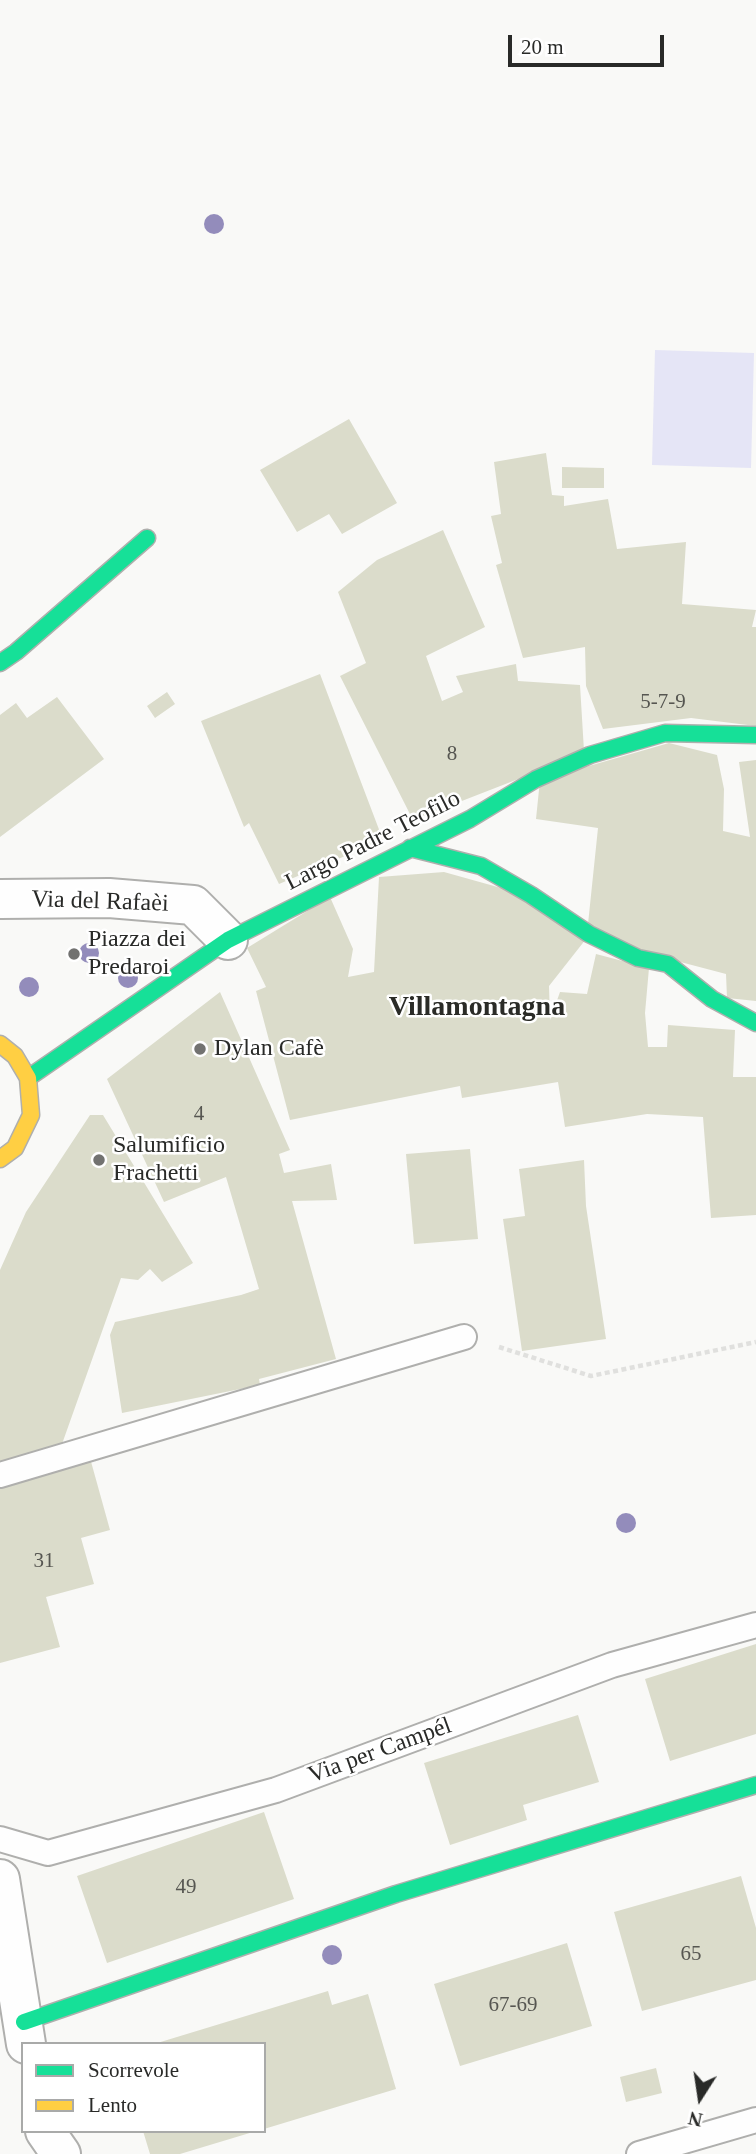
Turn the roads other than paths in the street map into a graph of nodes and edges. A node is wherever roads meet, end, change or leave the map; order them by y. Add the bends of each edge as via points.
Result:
1 (147, 538) dead end
2 (0, 663) edge
3 (756, 735) edge
4 (410, 848) junction
5 (0, 899) edge
6 (228, 940) junction
7 (756, 1023) edge
8 (0, 1044) edge
9 (28, 1078) junction
10 (0, 1159) edge
11 (464, 1337) road end
12 (0, 1475) edge
13 (756, 1625) edge
14 (756, 1785) edge
15 (0, 1839) edge
16 (0, 1879) edge
17 (25, 2033) edge
18 (756, 2120) edge
19 (46, 2133) edge
20 (61, 2154) edge
21 (639, 2154) edge

1 - 2 street
3 - 4 street, Largo Padre Teofilo via 665,733 590,755
4 - 6 street, Largo Padre Teofilo
4 - 7 street via 481,866 589,934 638,958 668,964 712,999
5 - 6 street, Via del Rafaèi via 109,898 193,905
6 - 9 street
8 - 9 street via 15,1056
9 - 10 street via 31,1115 15,1148
11 - 12 lane
13 - 15 lane, Via per Campél via 612,1665 276,1790 48,1853
14 - 17 street via 396,1894
16 - 17 street
18 - 21 lane
19 - 20 street

